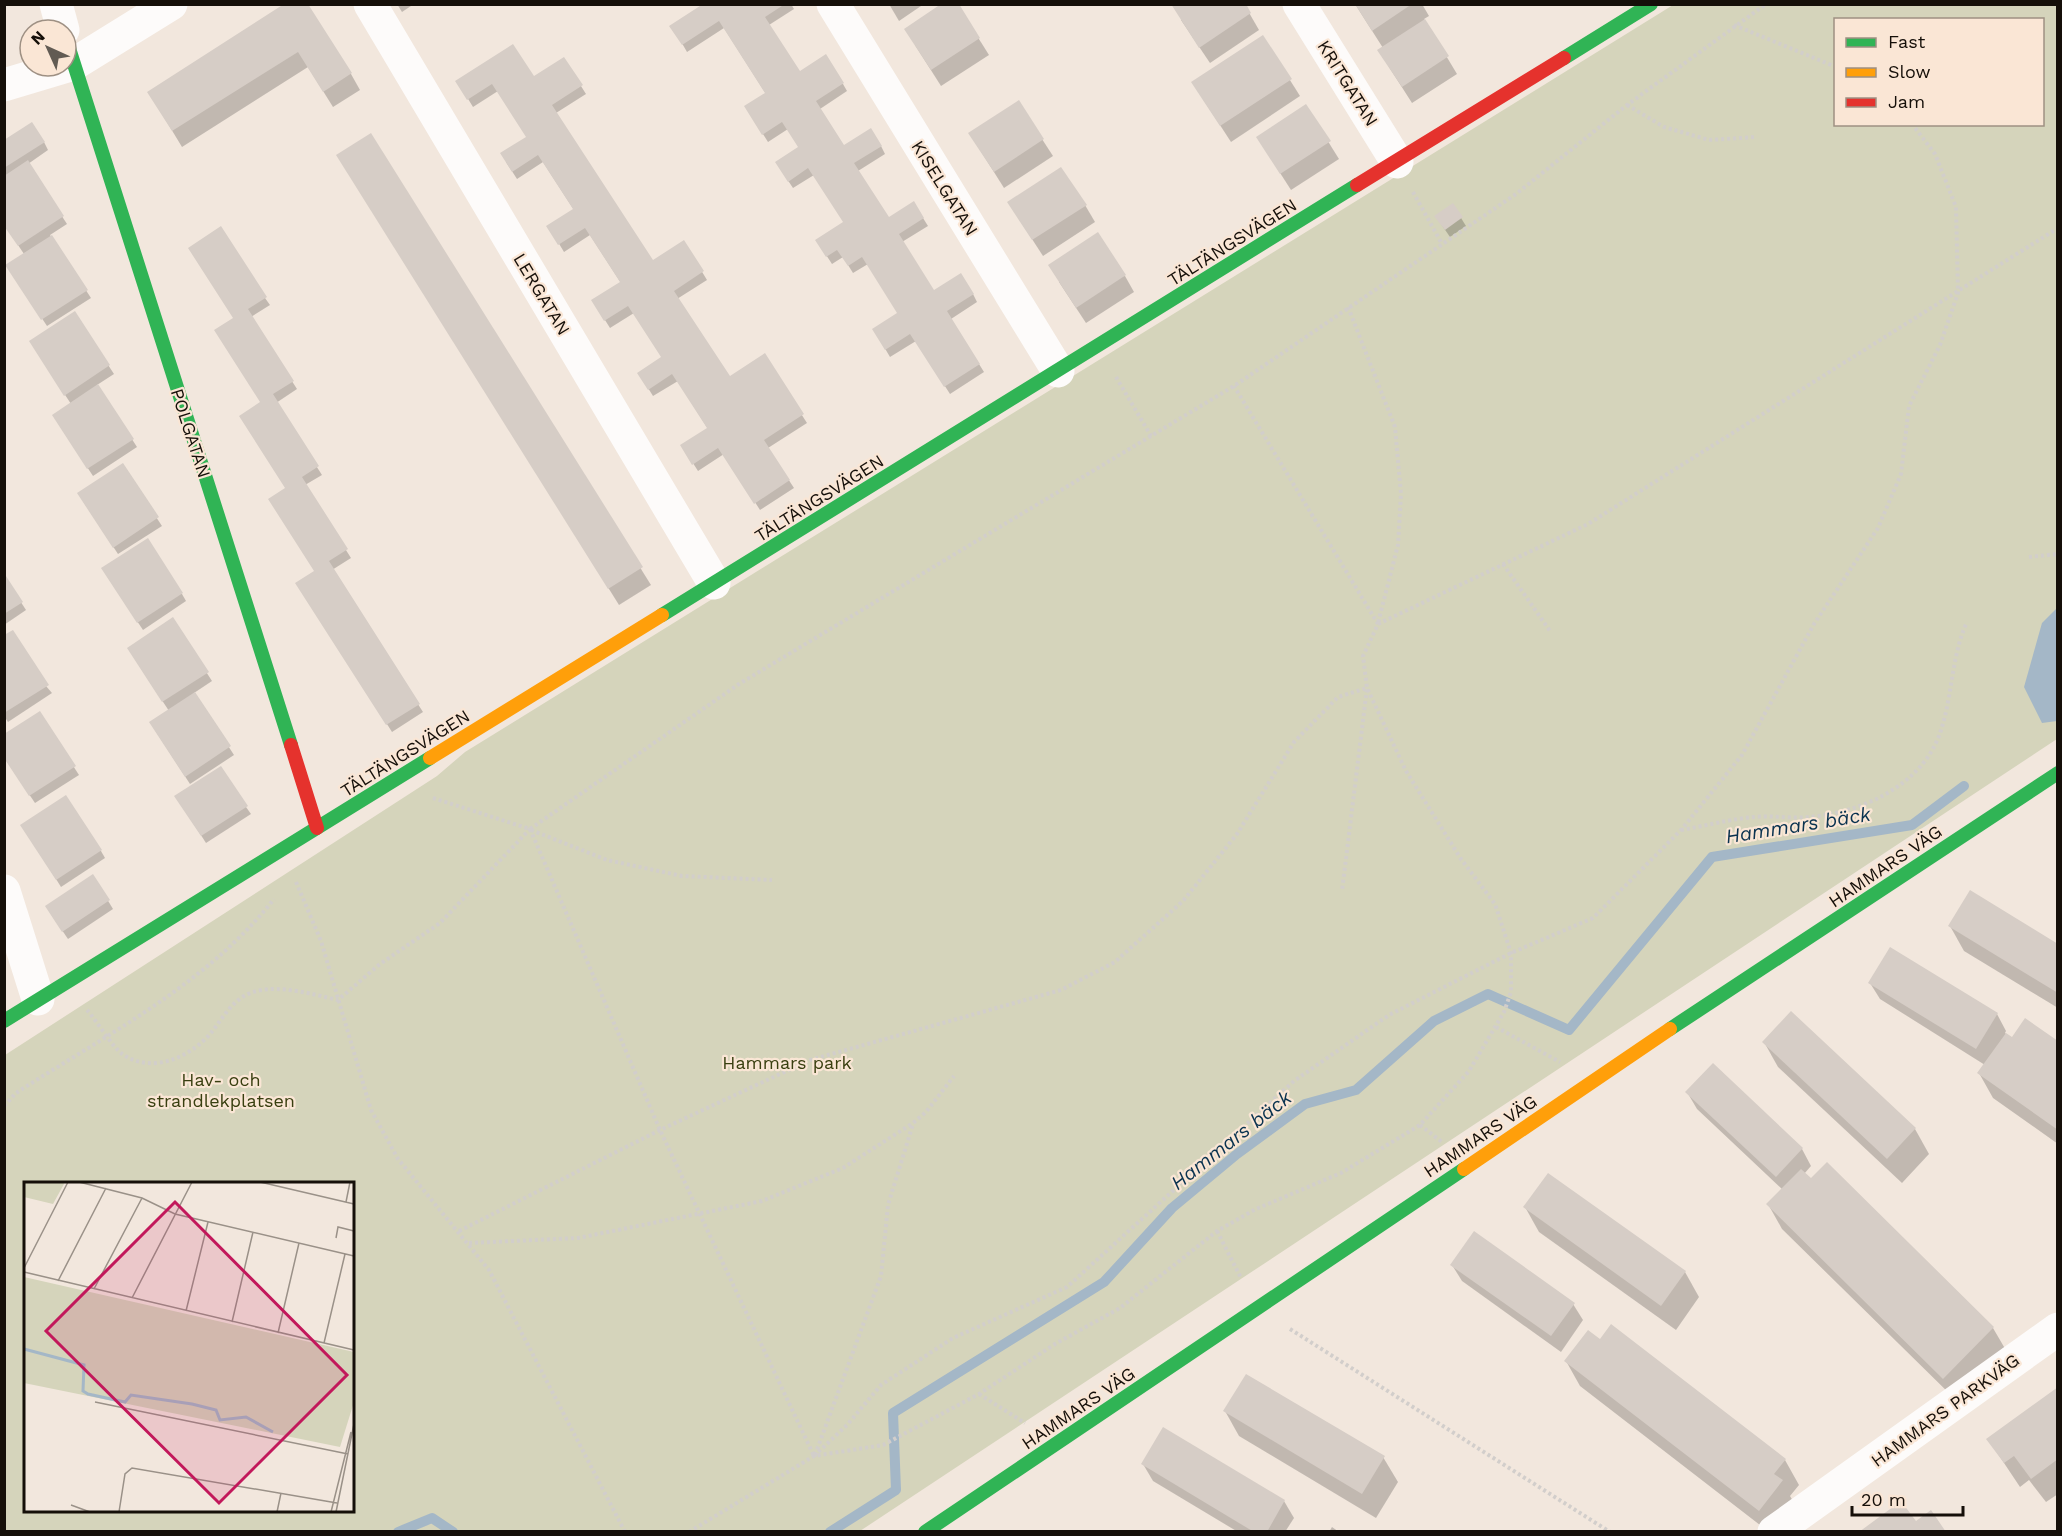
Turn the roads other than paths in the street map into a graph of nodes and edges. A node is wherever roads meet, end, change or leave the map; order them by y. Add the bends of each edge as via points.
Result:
1 (171, 4) edge
2 (370, 4) edge
3 (833, 4) edge
4 (1299, 4) edge
5 (1651, 4) edge
6 (78, 47) edge
7 (78, 76) edge
8 (18, 78) edge
9 (4, 85) edge
10 (1397, 162) junction
11 (1058, 371) junction
12 (714, 583) junction
13 (2058, 773) edge
14 (317, 828) junction
15 (4, 891) edge
16 (52, 991) junction
17 (4, 1021) edge
18 (2058, 1329) edge
19 (925, 1532) edge
20 (1774, 1532) edge

1 - 6 street
2 - 12 street, LERGATAN
3 - 11 street, KISELGATAN
4 - 10 street, KRITGATAN
5 - 10 street, TÄLTÄNGSVÄGEN
7 - 14 street, POLGATAN
8 - 9 street
10 - 11 street, TÄLTÄNGSVÄGEN
11 - 12 street, TÄLTÄNGSVÄGEN
12 - 14 street, TÄLTÄNGSVÄGEN
13 - 19 street, HAMMARS VÄG
14 - 16 street, TÄLTÄNGSVÄGEN
15 - 16 street
16 - 17 street, TÄLTÄNGSVÄGEN
18 - 20 street, HAMMARS PARKVÄG

